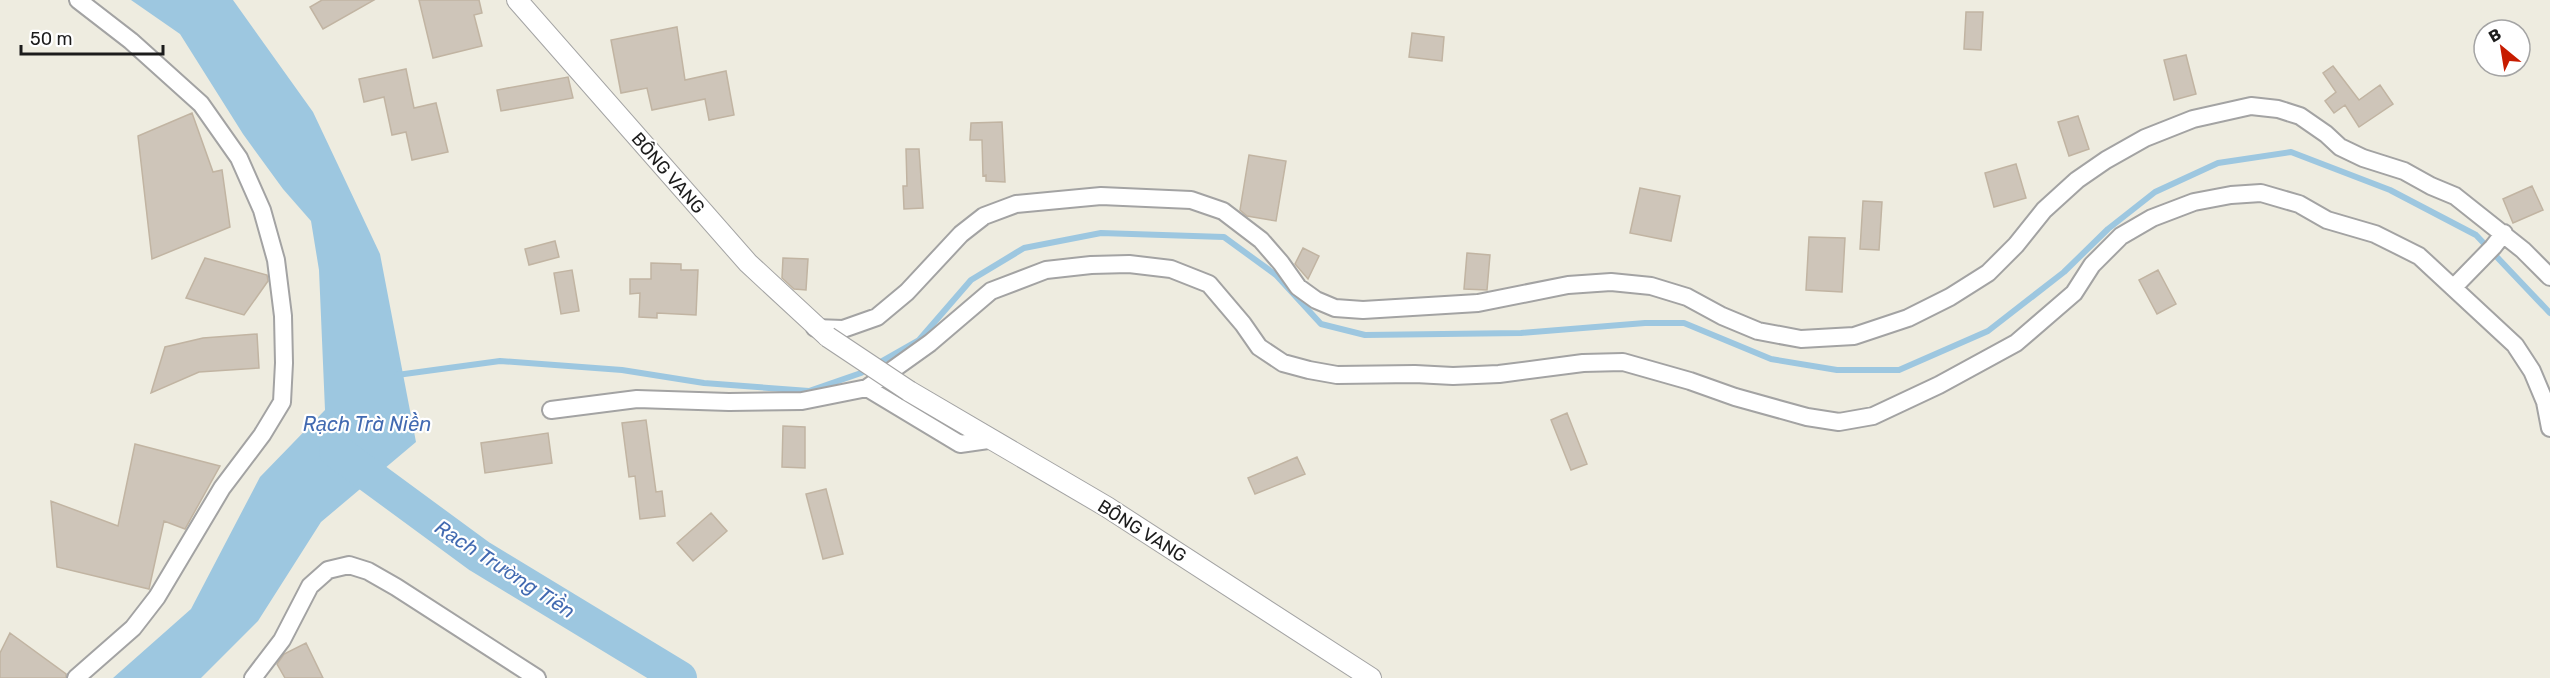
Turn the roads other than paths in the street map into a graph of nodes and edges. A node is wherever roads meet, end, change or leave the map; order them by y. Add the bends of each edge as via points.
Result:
1 (78, 0) edge
2 (517, 0) edge
3 (2504, 233) junction
4 (2550, 277) edge
5 (2458, 283) junction
6 (821, 333) junction
7 (867, 388) junction
8 (551, 410) dead end
9 (2550, 428) edge
10 (988, 440) junction
11 (76, 678) edge
12 (253, 678) edge
13 (537, 678) edge
14 (1371, 678) edge

1 - 11 street via 201,104 239,158 262,210 276,260 284,363 282,402 222,488 157,597 133,628
2 - 6 street, BÔNG VANG via 748,263
3 - 4 street
3 - 5 street
3 - 6 street via 2455,196 2404,171 2340,147 2300,116 2251,106 2193,119 2145,138 2106,160 2044,210 1988,273 1908,318 1854,336 1801,339 1758,331 1687,297 1652,286 1611,282 1568,285 1478,303 1335,309 1298,287 1261,240 1223,211 1191,200 1101,196 1016,204 984,216 877,317
5 - 7 street via 2403,248 2358,228 2327,220 2299,204 2261,193 2194,202 2152,218 2121,236 2092,266 2074,293 2016,344 1874,416 1839,422 1735,397 1623,362 1453,376 1337,375 1308,370 1283,363 1259,347 1209,284 1171,269 1091,264 1046,270 991,291 930,343
5 - 9 street via 2515,345 2532,371 2545,402
6 - 10 street, BÔNG VANG, bridge
7 - 8 street via 802,401 637,399
7 - 10 street via 960,444
10 - 14 street, BÔNG VANG via 1107,507
12 - 13 street via 282,640 310,586 328,570 349,565 387,582

